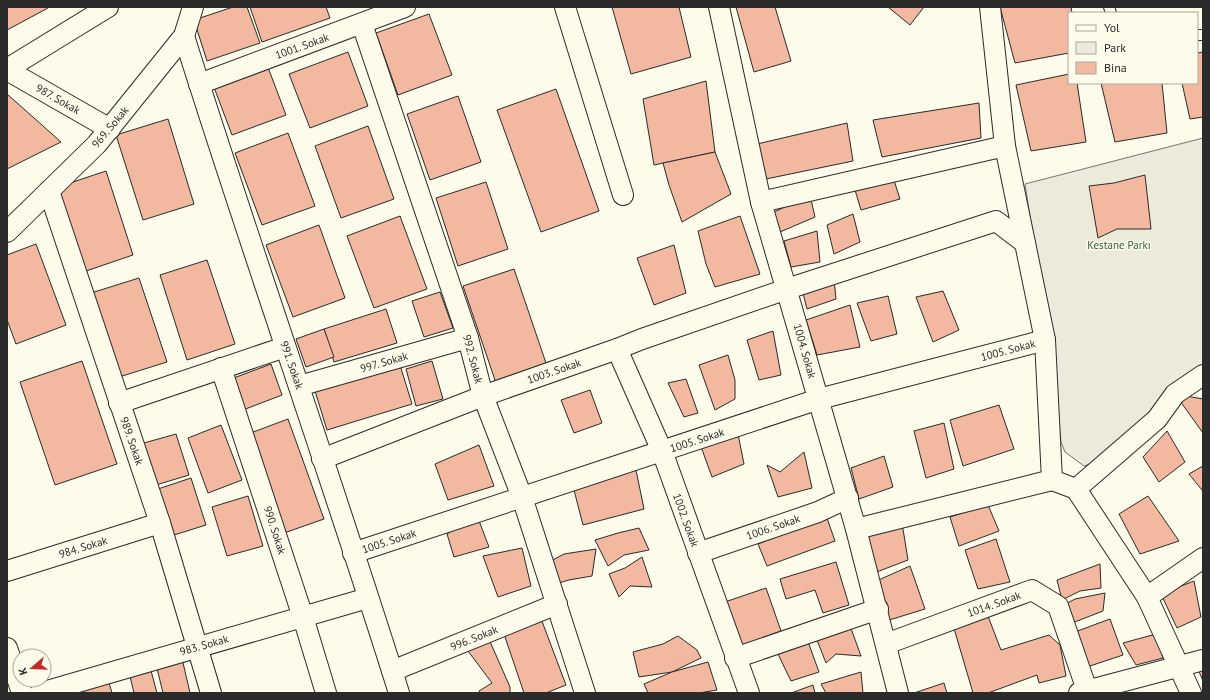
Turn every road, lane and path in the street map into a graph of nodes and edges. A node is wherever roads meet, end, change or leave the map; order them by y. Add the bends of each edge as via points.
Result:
1 (108, 7) edge
2 (193, 7) edge
3 (405, 7) edge
4 (565, 7) edge
5 (719, 7) edge
6 (990, 7) edge
7 (362, 24) junction
8 (184, 36) junction
9 (7, 69) edge
10 (199, 84) junction
11 (110, 129) junction
12 (1005, 146) junction
13 (49, 191) junction
14 (623, 195) dead end
15 (761, 202) junction
16 (7, 232) edge
17 (1025, 243) junction
18 (788, 289) junction
19 (468, 338) junction
20 (1044, 340) junction
21 (285, 347) junction
22 (617, 349) junction
23 (221, 368) junction
24 (1203, 375) edge
25 (299, 386) junction
26 (483, 396) junction
27 (819, 400) junction
28 (120, 403) junction
29 (662, 451) junction
30 (322, 460) junction
31 (1052, 480) junction
32 (1076, 489) junction
33 (522, 497) junction
34 (848, 498) junction
35 (160, 523) junction
36 (856, 529) junction
37 (354, 553) junction
38 (698, 553) junction
39 (1203, 558) edge
40 (7, 571) edge
41 (1147, 596) junction
42 (368, 598) junction
43 (557, 604) junction
44 (878, 610) junction
45 (303, 616) junction
46 (886, 644) junction
47 (198, 647) junction
48 (7, 648) edge
49 (735, 658) junction
50 (1203, 660) edge
51 (1178, 667) junction
52 (392, 671) junction
53 (1085, 692) edge
54 (22, 693) edge
55 (40, 693) edge
56 (211, 693) edge
57 (326, 693) edge
58 (399, 693) edge
59 (585, 693) edge
60 (749, 693) edge
61 (898, 693) edge
62 (1191, 693) edge

1 - 9 street
2 - 8 street, 969. Sokak
3 - 7 street, 1001. Sokak
4 - 14 street
5 - 15 street, 1004. Sokak
6 - 12 street
7 - 10 street, 1001. Sokak
7 - 19 street, 992. Sokak
8 - 10 street, 991. Sokak
8 - 11 street, 969. Sokak
9 - 11 street, 987. Sokak
10 - 21 street, 991. Sokak
11 - 13 street, 969. Sokak
12 - 15 street
12 - 17 street
13 - 16 street, 969. Sokak
13 - 28 street, 989. Sokak
15 - 18 street, 1004. Sokak
17 - 18 street, 1003. Sokak via 996,221
17 - 20 street
18 - 22 street, 1003. Sokak
18 - 27 street, 1004. Sokak
19 - 25 street, 997. Sokak
19 - 26 street, 992. Sokak
20 - 27 street, 1005. Sokak
20 - 31 street
21 - 23 street
21 - 25 street, 991. Sokak
22 - 26 street, 1003. Sokak
22 - 29 street, 1002. Sokak
23 - 28 street
23 - 45 street, 990. Sokak
24 - 32 street via 1175,394 1157,419
25 - 30 street, 991. Sokak
26 - 30 street, 1003. Sokak
26 - 33 street, 992. Sokak
27 - 29 street, 1005. Sokak
27 - 34 street, 1004. Sokak
28 - 35 street, 989. Sokak
29 - 33 street, 1005. Sokak
29 - 38 street, 1002. Sokak
30 - 37 street, 991. Sokak
31 - 32 street
31 - 36 street
32 - 41 street
33 - 37 street, 1005. Sokak
33 - 43 street, 992. Sokak
34 - 36 street, 1004. Sokak
34 - 38 street, 1006. Sokak via 818,512
35 - 40 street, 984. Sokak
35 - 47 street, 989. Sokak
36 - 44 street, 1004. Sokak
37 - 42 street, 991. Sokak
38 - 49 street, 1002. Sokak
39 - 41 street
41 - 51 street
42 - 45 street, 983. Sokak
42 - 52 street, 991. Sokak
43 - 52 street, 996. Sokak
43 - 59 street, 992. Sokak
44 - 46 street, 1004. Sokak
44 - 49 street
45 - 47 street, 983. Sokak
45 - 57 street, 990. Sokak
46 - 53 street, 1014. Sokak via 1032,590 1058,606
46 - 61 street, 1004. Sokak
47 - 55 street, 983. Sokak
47 - 56 street, 989. Sokak
48 - 54 street
49 - 60 street, 1002. Sokak
50 - 51 street
51 - 53 street
51 - 62 street
52 - 58 street, 991. Sokak

